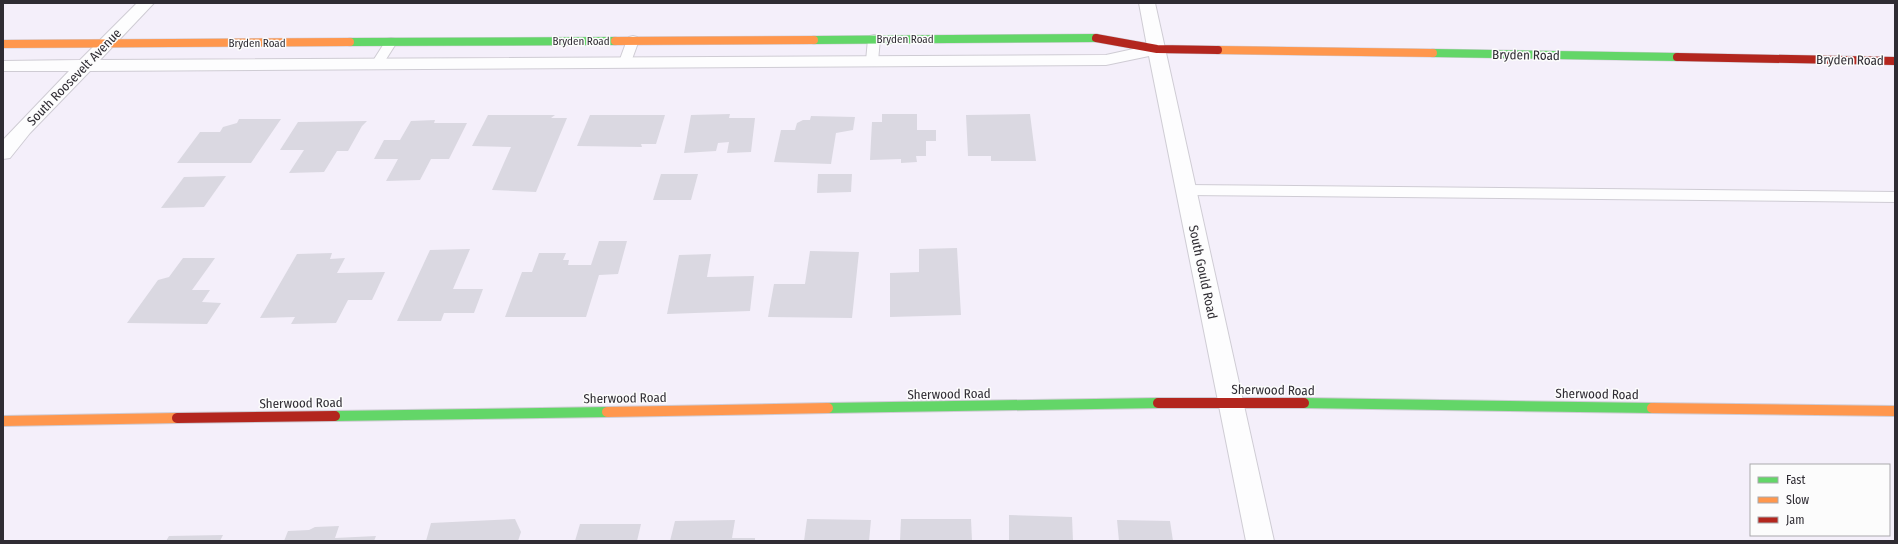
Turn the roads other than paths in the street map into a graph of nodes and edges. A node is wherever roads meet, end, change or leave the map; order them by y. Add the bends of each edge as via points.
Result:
1 (146, 3) edge
2 (1147, 3) edge
3 (874, 39) junction
4 (633, 40) junction
5 (390, 42) junction
6 (3, 44) edge
7 (106, 44) junction
8 (1157, 49) junction
9 (872, 61) junction
10 (1895, 61) edge
11 (626, 62) junction
12 (377, 64) junction
13 (3, 66) edge
14 (85, 66) junction
15 (3, 152) edge
16 (1186, 190) junction
17 (1895, 197) edge
18 (1230, 402) junction
19 (1895, 411) edge
20 (3, 421) edge
21 (1260, 541) edge

1 - 7 street, South Roosevelt Avenue
2 - 8 street, South Gould Road
3 - 4 street, Bryden Road
3 - 8 street, Bryden Road via 1102,38
3 - 9 lane
4 - 5 street, Bryden Road
4 - 11 lane
5 - 7 street, Bryden Road
5 - 12 lane
6 - 7 street, Bryden Road
7 - 14 street, South Roosevelt Avenue
8 - 9 street, Bryden Road via 1106,60
8 - 10 street, Bryden Road
8 - 16 street, South Gould Road
9 - 11 street, Bryden Road
11 - 12 street, Bryden Road
12 - 14 street, Bryden Road
13 - 14 street, Bryden Road
14 - 15 street, South Roosevelt Avenue
16 - 17 lane
16 - 18 street, South Gould Road
18 - 19 street, Sherwood Road
18 - 20 street, Sherwood Road
18 - 21 street, South Gould Road

